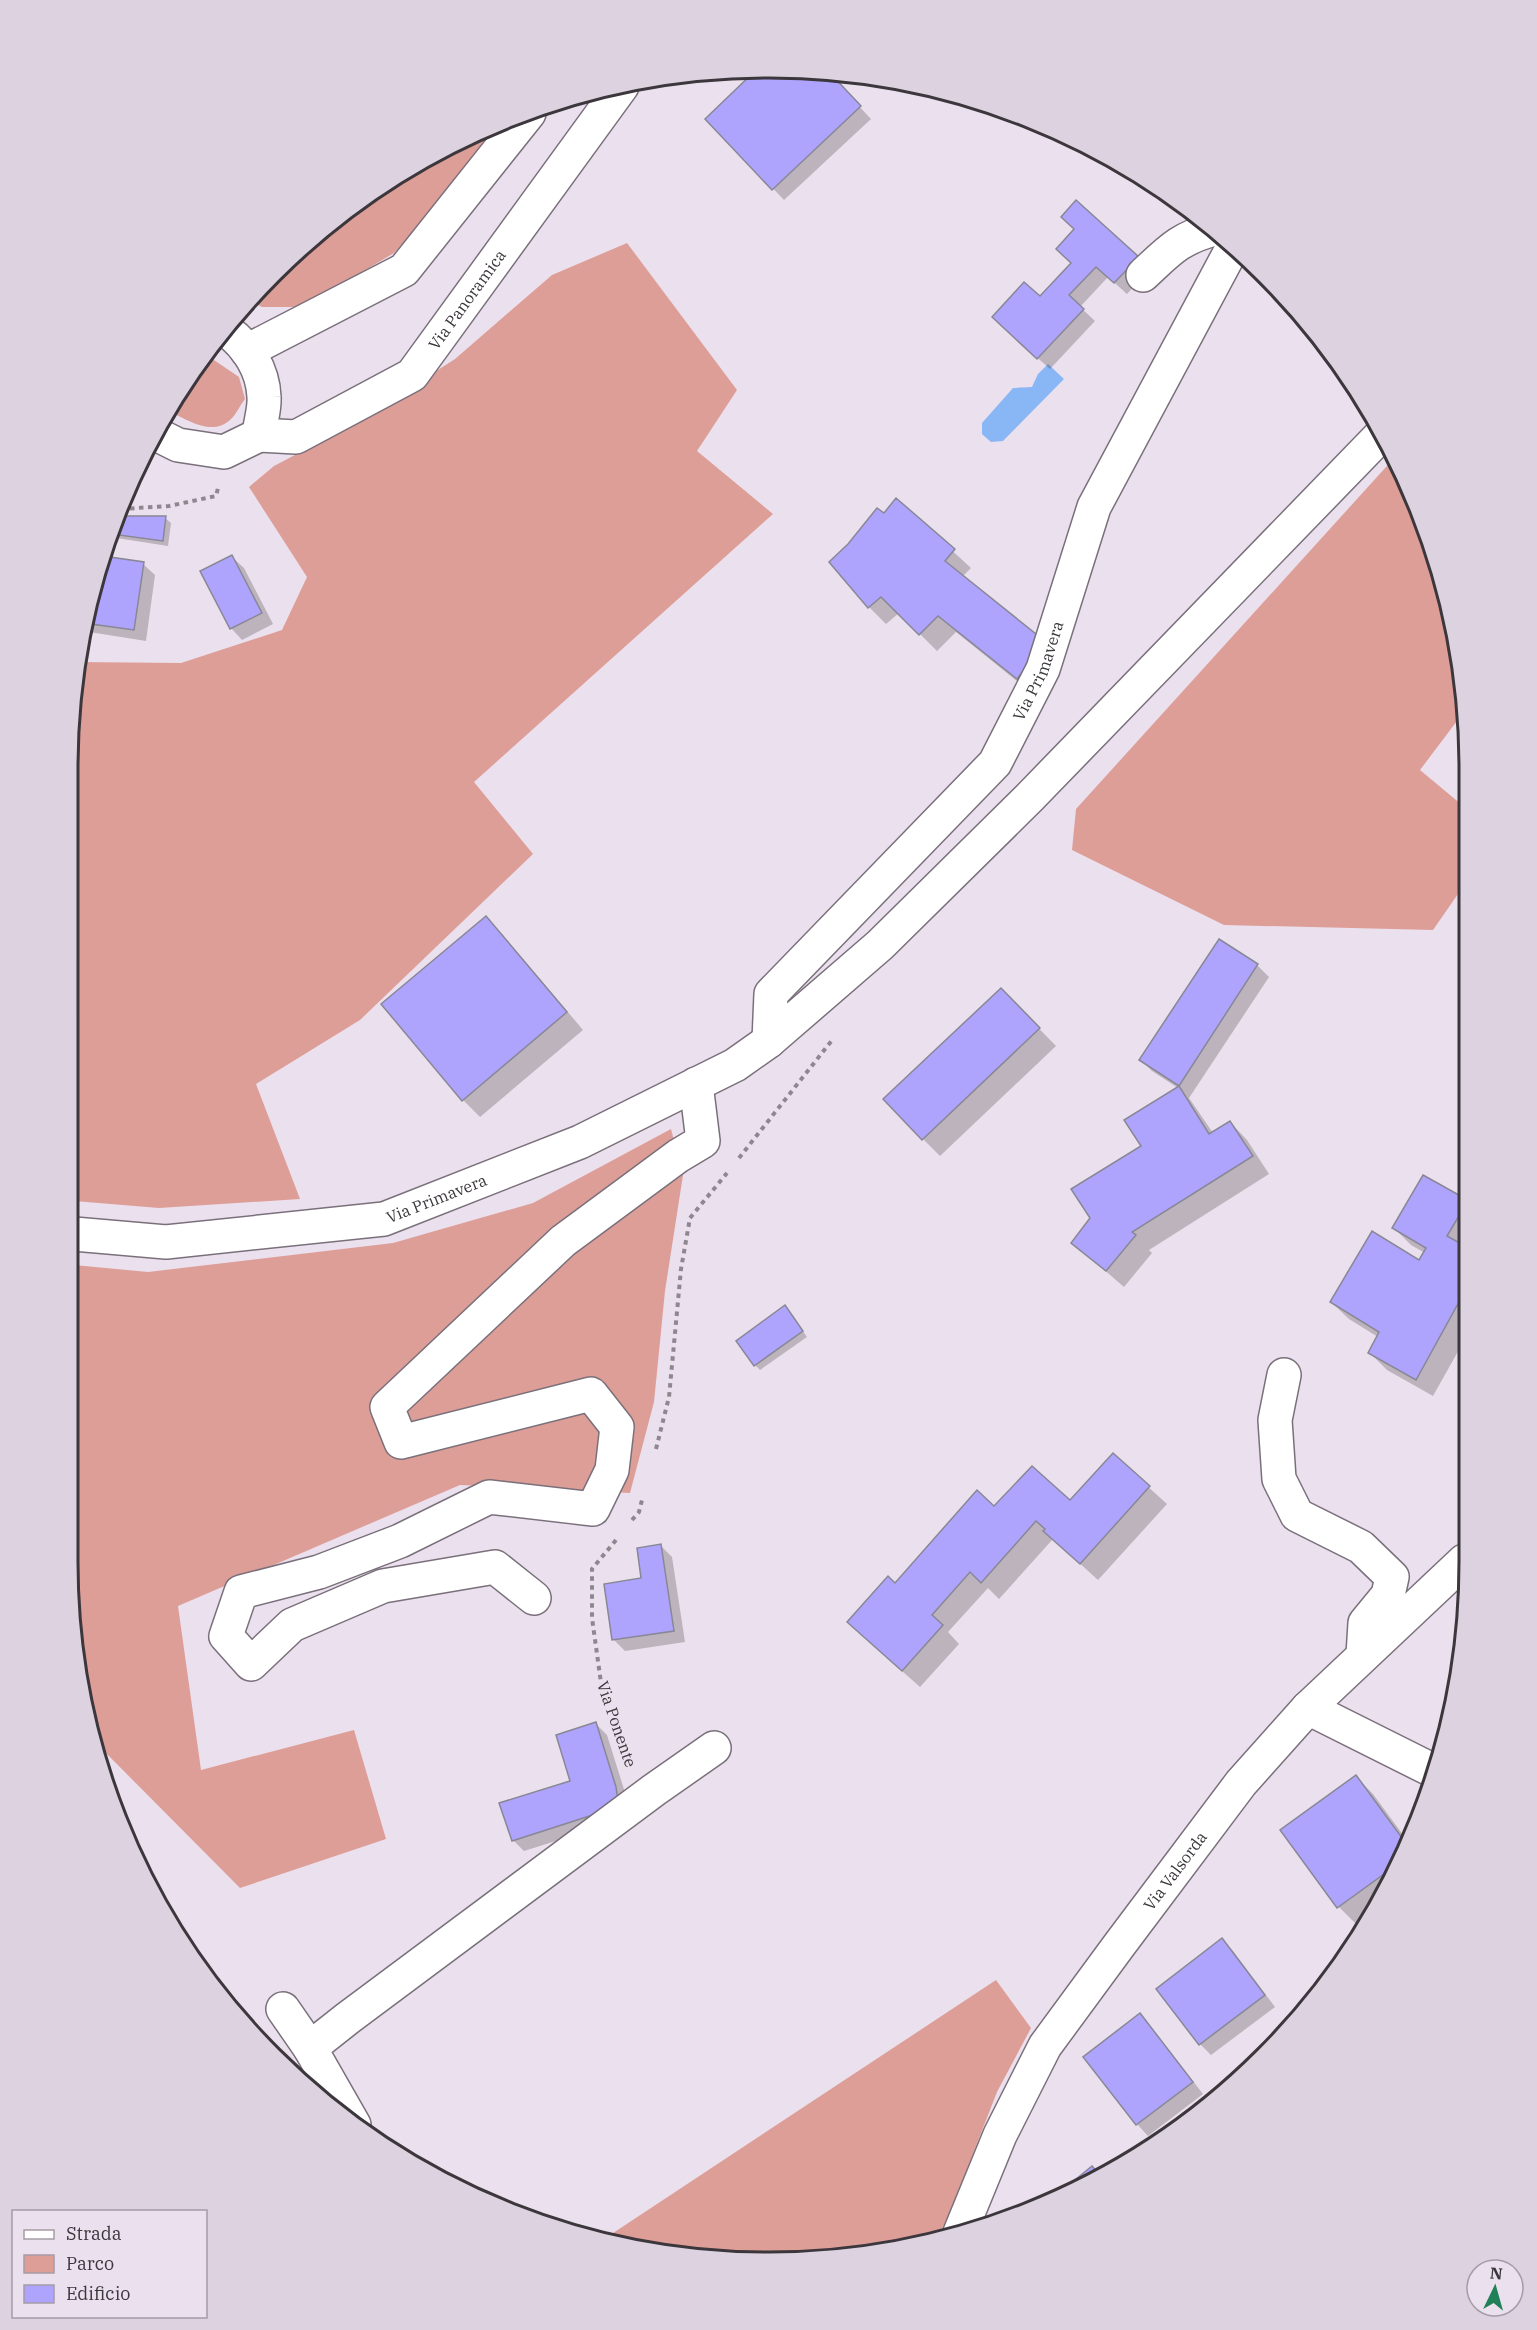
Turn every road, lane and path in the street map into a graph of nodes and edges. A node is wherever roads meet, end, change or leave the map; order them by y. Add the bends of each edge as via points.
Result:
1 (615, 96) edge
2 (519, 125) edge
3 (1203, 232) edge
4 (1229, 254) edge
5 (1143, 276) dead end
6 (236, 340) edge
7 (259, 435) junction
8 (163, 438) edge
9 (1376, 441) edge
10 (216, 496) dead end
11 (129, 508) edge
12 (769, 1041) junction
13 (805, 1074) dead end
14 (696, 1084) junction
15 (748, 1146) dead end
16 (723, 1177) dead end
17 (78, 1234) edge
18 (1284, 1375) dead end
19 (654, 1454) dead end
20 (645, 1489) dead end
21 (626, 1528) dead end
22 (619, 1536) dead end
23 (1459, 1566) edge
24 (534, 1598) dead end
25 (1364, 1655) junction
26 (1308, 1708) junction
27 (714, 1748) dead end
28 (1427, 1767) edge
29 (644, 1797) junction
30 (283, 2009) dead end
31 (310, 2048) junction
32 (343, 2105) edge
33 (964, 2223) edge

1 - 7 street, Via Panoramica via 412,375 296,437
2 - 6 street via 404,270
3 - 5 street via 1173,247
4 - 12 street, Via Primavera via 1094,507 1043,669 995,764 771,994
6 - 7 street via 257,364 264,398
7 - 8 street, Via Panoramica via 224,452 178,445
9 - 12 street, Via Primavera via 1030,797 880,945
10 - 11 path via 169,506
12 - 14 street, Via Primavera via 735,1065
13 - 15 path
14 - 17 street, Via Primavera via 580,1142 384,1219 166,1242
14 - 24 street via 703,1141 563,1241 387,1407 401,1442 591,1394 617,1427 612,1470 593,1509 489,1497 400,1540 319,1572 241,1592 226,1635 251,1664 292,1626 382,1586 495,1567
16 - 19 path via 690,1218 669,1397
18 - 25 street via 1275,1420 1279,1479 1297,1515 1361,1547 1392,1577 1388,1595 1365,1623
20 - 21 path via 639,1512
22 - 29 path, Via Ponente via 592,1569 592,1618 602,1690
23 - 25 street, Via Valsorda
25 - 26 street, Via Valsorda
26 - 28 street
26 - 33 street, Via Valsorda via 1241,1783 1045,2046 1000,2135
27 - 29 street
29 - 31 street
30 - 31 street
31 - 32 street

